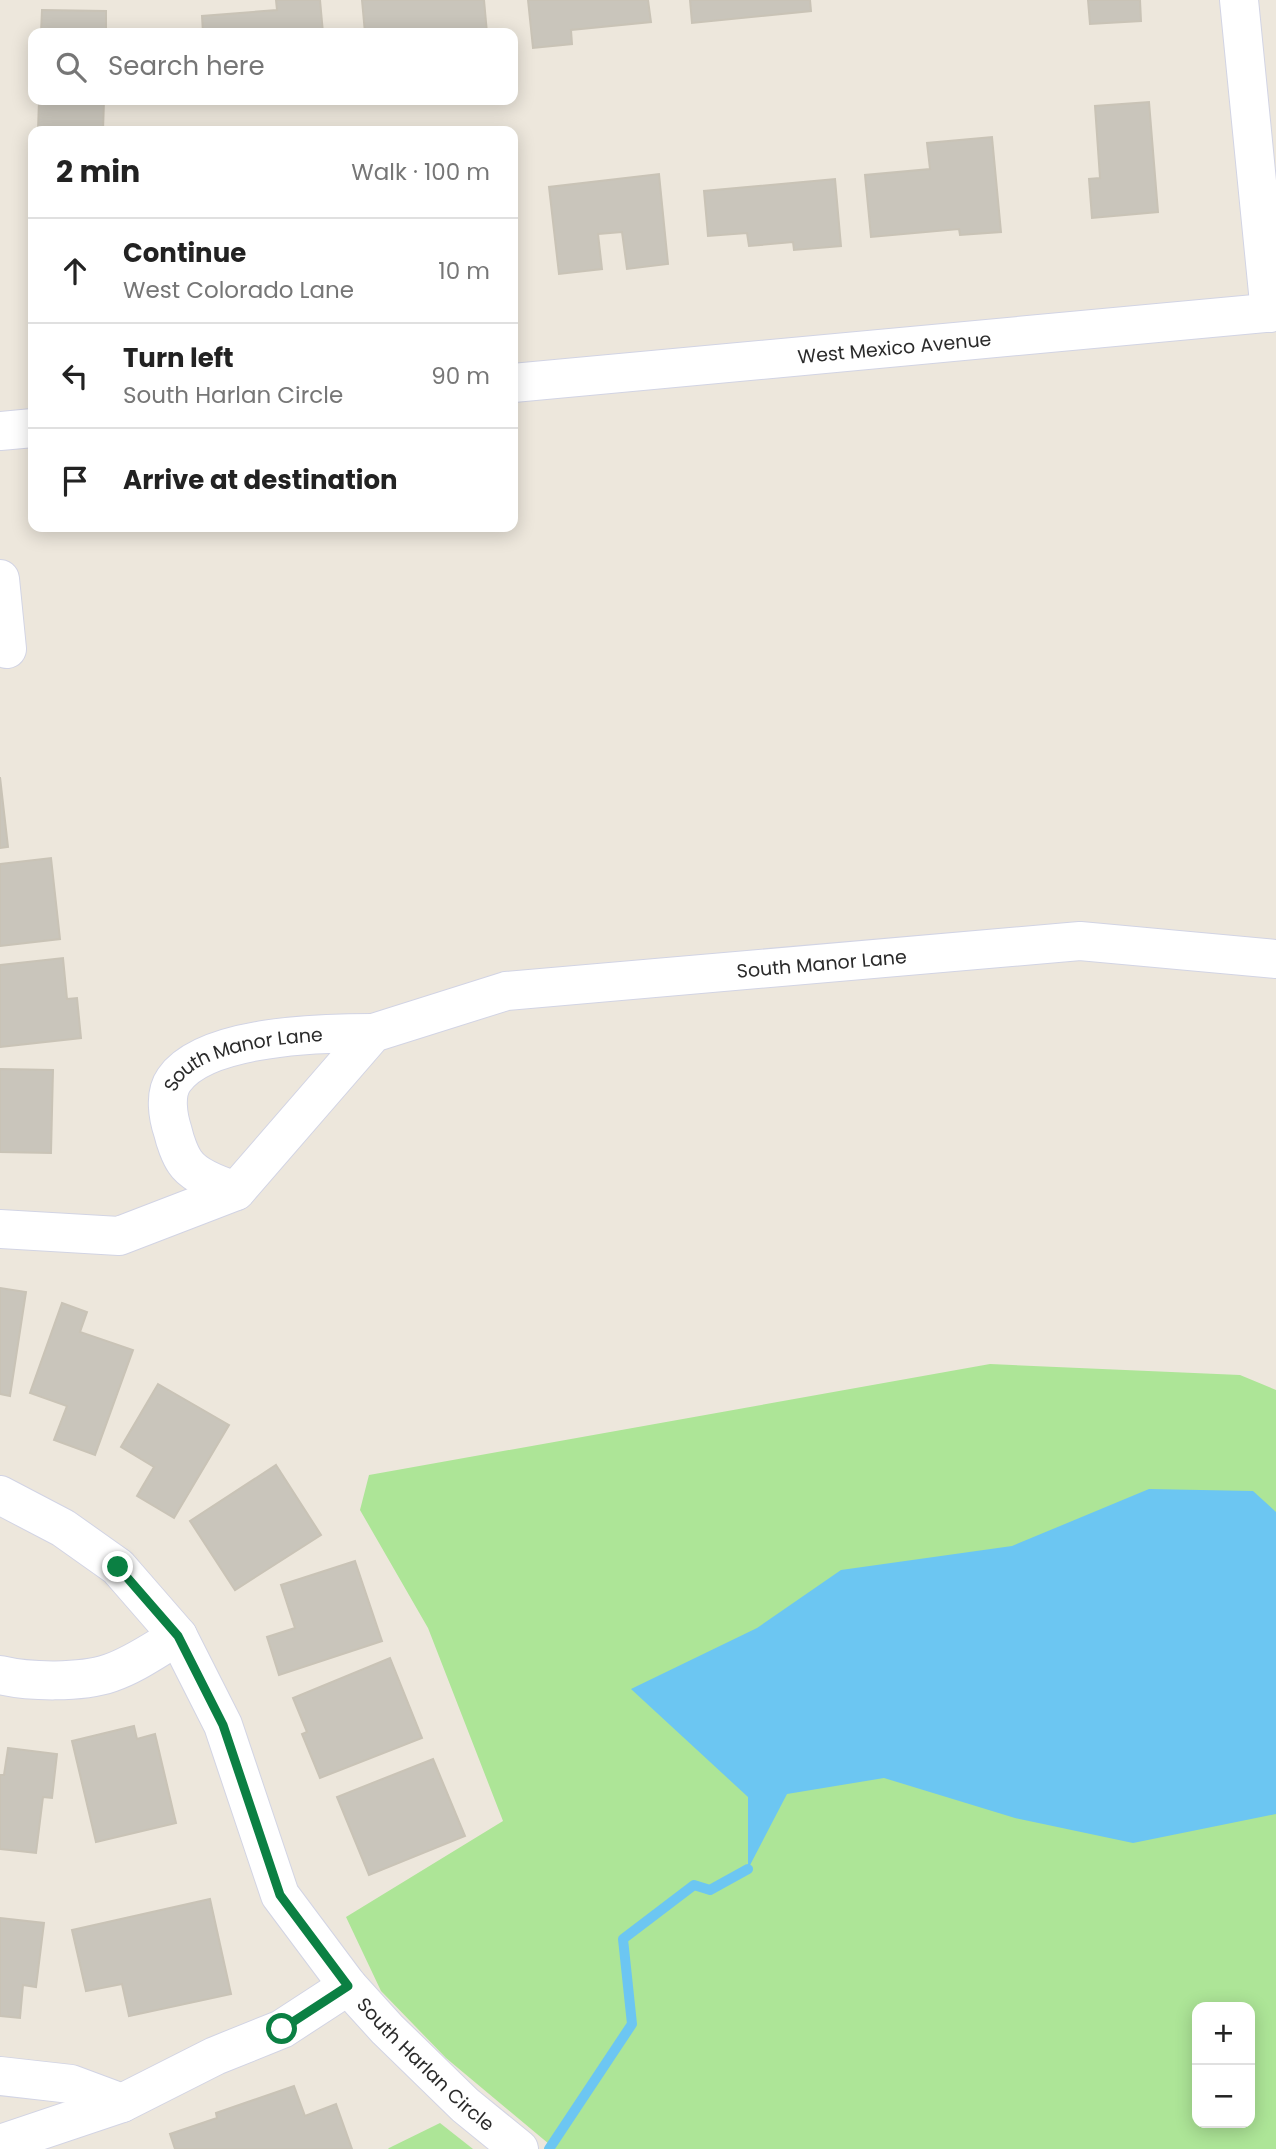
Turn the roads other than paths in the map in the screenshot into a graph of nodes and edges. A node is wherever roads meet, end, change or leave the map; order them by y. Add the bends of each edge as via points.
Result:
1 (1239, 0) edge
2 (1273, 313) edge
3 (518, 383) edge
4 (28, 428) edge
5 (0, 431) edge
6 (0, 579) edge
7 (7, 649) dead end
8 (1276, 959) edge
9 (373, 1033) junction
10 (236, 1191) junction
11 (0, 1229) edge
12 (0, 1494) edge
13 (178, 1636) junction
14 (0, 1675) edge
15 (348, 1986) junction
16 (0, 2076) edge
17 (122, 2103) junction
18 (0, 2144) edge
19 (519, 2149) edge

1 - 2 street
2 - 3 street, West Mexico Avenue
4 - 5 street
6 - 7 street
8 - 9 street, South Manor Lane via 1080,941 506,991
9 - 10 street, South Manor Lane
9 - 10 street, South Manor Lane via 262,1040 212,1053 187,1066 172,1082 167,1104 185,1163 214,1183
10 - 11 street, South Manor Lane via 119,1236
12 - 13 street, South Harlan Circle via 63,1528 118,1567
13 - 14 street via 109,1674 67,1680
13 - 15 street, South Harlan Circle via 223,1725 280,1895
15 - 17 street via 282,2029 215,2056
15 - 19 street, South Harlan Circle via 465,2105
16 - 17 street via 71,2084
17 - 18 street

